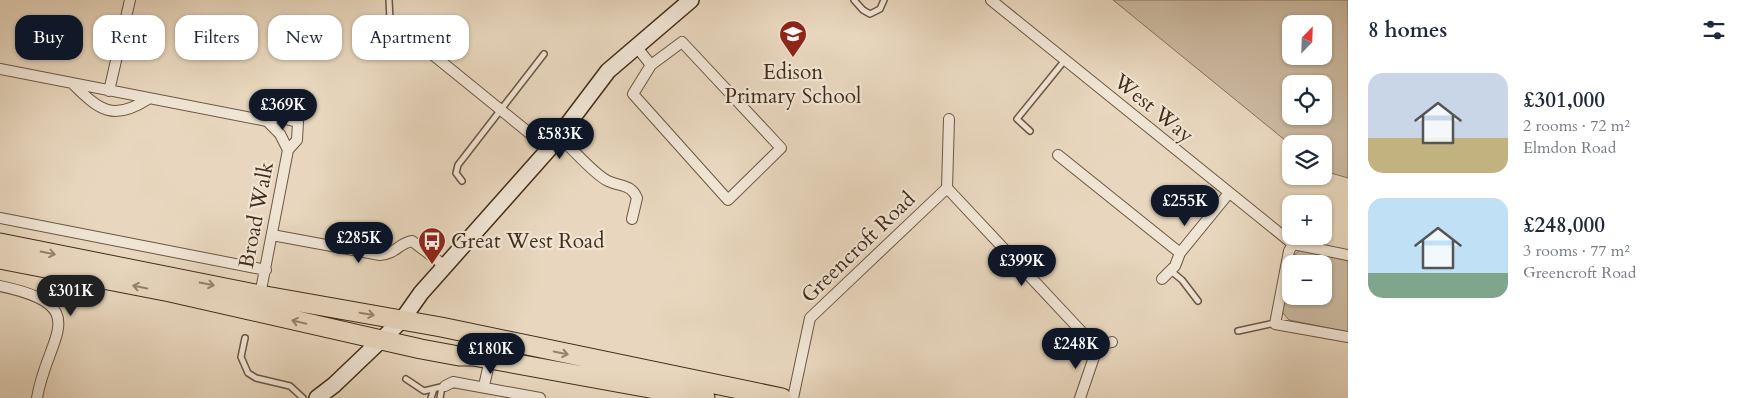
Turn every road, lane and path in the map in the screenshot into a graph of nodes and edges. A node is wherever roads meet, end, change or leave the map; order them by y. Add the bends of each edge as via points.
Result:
1 (130, 0) edge
2 (389, 0) edge
3 (691, 0) edge
4 (854, 0) edge
5 (884, 0) edge
6 (992, 0) edge
7 (390, 15) edge
8 (635, 45) junction
9 (544, 54) dead end
10 (439, 60) edge
11 (1064, 60) junction
12 (650, 65) junction
13 (0, 69) edge
14 (73, 84) junction
15 (109, 92) junction
16 (148, 99) junction
17 (500, 109) junction
18 (949, 119) dead end
19 (266, 121) junction
20 (1030, 131) dead end
21 (559, 136) junction
22 (549, 149) junction
23 (288, 150) junction
24 (1058, 155) dead end
25 (462, 182) dead end
26 (947, 188) junction
27 (1229, 193) junction
28 (0, 218) edge
29 (632, 219) dead end
30 (272, 235) junction
31 (1282, 235) edge
32 (0, 243) edge
33 (1292, 245) edge
34 (1298, 245) edge
35 (1180, 253) junction
36 (1348, 254) edge
37 (0, 259) edge
38 (445, 266) junction
39 (266, 270) junction
40 (1170, 270) junction
41 (1162, 279) dead end
42 (0, 286) edge
43 (260, 295) junction
44 (1198, 301) dead end
45 (402, 320) junction
46 (1275, 324) junction
47 (1238, 331) dead end
48 (1348, 337) edge
49 (245, 338) dead end
50 (381, 340) junction
51 (1112, 342) dead end
52 (1095, 346) junction
53 (482, 358) junction
54 (406, 379) dead end
55 (484, 386) junction
56 (444, 387) junction
57 (434, 389) junction
58 (37, 398) edge
59 (303, 398) edge
60 (318, 398) edge
61 (431, 398) edge
62 (440, 398) edge
63 (540, 398) edge
64 (705, 398) edge
65 (782, 398) edge
66 (793, 398) edge
67 (1080, 398) edge

1 - 15 street
2 - 7 lane
3 - 8 street
4 - 5 lane via 870,14 880,9
6 - 11 street, West Way
8 - 12 street
8 - 21 street via 608,71
9 - 17 lane
10 - 17 street
11 - 20 lane via 1017,119
11 - 27 street, West Way
12 - 12 street via 682,42 781,148 728,200 633,94
13 - 14 street
14 - 15 street
14 - 16 street via 94,105 108,111 131,110
15 - 16 street
16 - 19 street
17 - 22 street
17 - 25 lane via 458,165 456,173
18 - 26 street, Greencroft Road
19 - 23 street, Broad Walk via 280,134
19 - 23 street via 277,117 298,122 297,140
21 - 22 street
21 - 29 street via 608,181 632,190 637,198
22 - 38 street
23 - 30 street, Broad Walk
24 - 35 street
26 - 52 street, Greencroft Road
26 - 66 street, Greencroft Road via 810,318
27 - 31 street, West Way
27 - 35 street
28 - 39 street
30 - 38 street via 380,255 393,253 412,241
30 - 39 street, Broad Walk
32 -> 43 highway
33 - 46 street
34 - 36 street
35 - 40 street
50 -> 37 highway via 170,292
38 - 45 street
39 - 43 street, Broad Walk
40 - 41 street
40 - 44 lane
42 - 58 street via 38,296 53,308 58,319 59,334
43 -> 45 highway
45 - 50 street
45 - 53 highway via 413,334 461,344
45 -> 65 highway
46 - 47 lane
46 - 48 street
49 - 59 lane via 241,357 248,373 290,386
50 - 53 highway
50 - 60 street
51 - 52 street
52 - 67 street
53 - 55 street
53 - 64 highway
54 - 57 lane via 424,391
55 - 56 street via 453,382
55 - 63 street
56 - 57 lane
56 - 62 lane
57 - 61 lane

